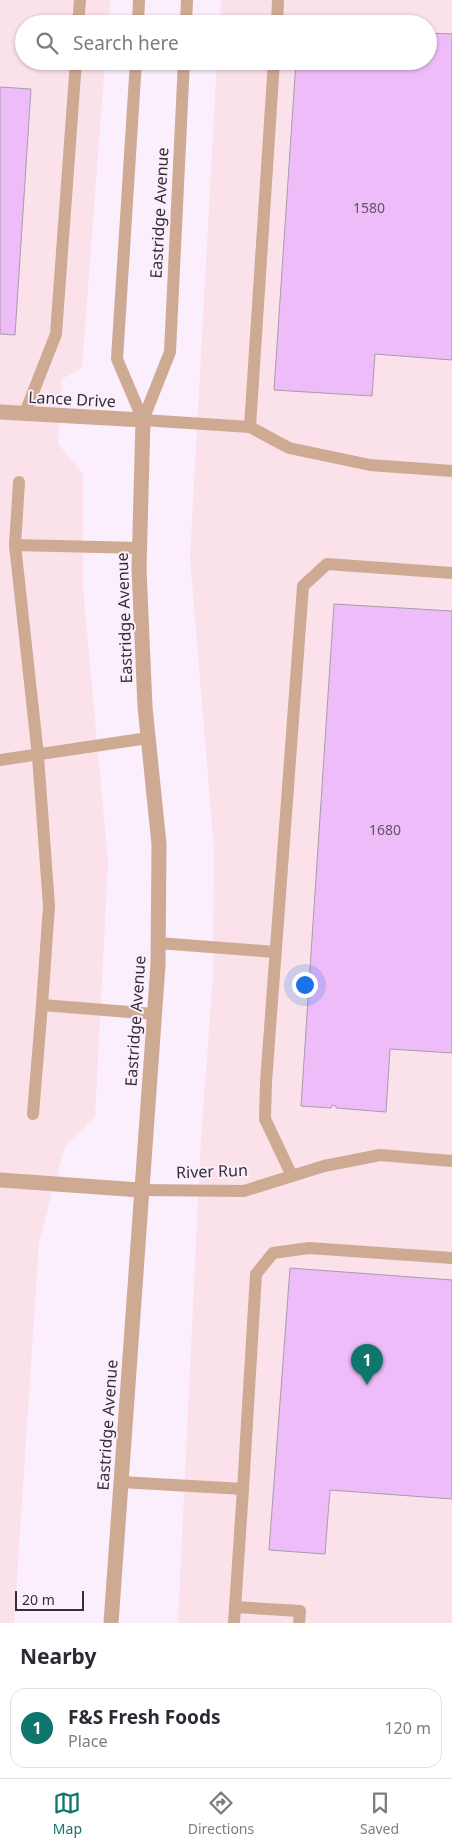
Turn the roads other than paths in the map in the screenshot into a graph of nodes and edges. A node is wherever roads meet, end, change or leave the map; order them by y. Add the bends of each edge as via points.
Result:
1 (80, 0) edge
2 (139, 0) edge
3 (188, 0) edge
4 (278, 0) edge
5 (79, 15) edge
6 (138, 15) edge
7 (187, 15) edge
8 (277, 15) edge
9 (75, 70) edge
10 (135, 70) edge
11 (184, 70) edge
12 (273, 70) edge
13 (0, 412) edge
14 (25, 413) junction
15 (142, 420) junction
16 (250, 427) junction
17 (452, 471) edge
18 (19, 482) dead end
19 (14, 545) junction
20 (140, 548) junction
21 (452, 574) edge
22 (148, 738) junction
23 (38, 756) junction
24 (0, 760) edge
25 (158, 943) junction
26 (275, 952) junction
27 (42, 1005) junction
28 (154, 1014) junction
29 (32, 1114) dead end
30 (452, 1161) edge
31 (292, 1176) junction
32 (0, 1180) edge
33 (140, 1190) junction
34 (452, 1258) edge
35 (121, 1482) junction
36 (243, 1490) junction
37 (235, 1607) junction
38 (111, 1623) edge
39 (234, 1623) edge
40 (299, 1623) edge

1 - 5 lane
2 - 6 lane
3 - 7 lane
4 - 8 lane
9 - 14 lane via 56,334
10 - 15 lane, Eastridge Avenue via 117,359
11 - 15 lane, Eastridge Avenue via 170,352
12 - 16 lane
13 - 14 street, Lance Drive
14 - 15 street, Lance Drive
15 - 16 lane
15 - 20 street, Eastridge Avenue
16 - 17 lane via 288,448 370,466
18 - 19 lane
19 - 20 lane
19 - 23 lane
20 - 22 street, Eastridge Avenue
21 - 26 lane via 327,564 303,586
22 - 23 lane
22 - 25 street, Eastridge Avenue via 159,844
23 - 24 lane
23 - 27 lane via 48,906
25 - 26 lane
25 - 28 street, Eastridge Avenue
26 - 31 lane via 265,1119
27 - 28 lane
27 - 29 lane
28 - 33 street, Eastridge Avenue
30 - 31 lane, River Run via 380,1155
31 - 33 lane, River Run via 244,1191
32 - 33 street, River Run
33 - 35 street, Eastridge Avenue
34 - 36 lane via 310,1248 273,1252 256,1274
35 - 36 lane
35 - 38 street, Eastridge Avenue
36 - 37 lane
37 - 39 lane
37 - 40 lane via 300,1611

